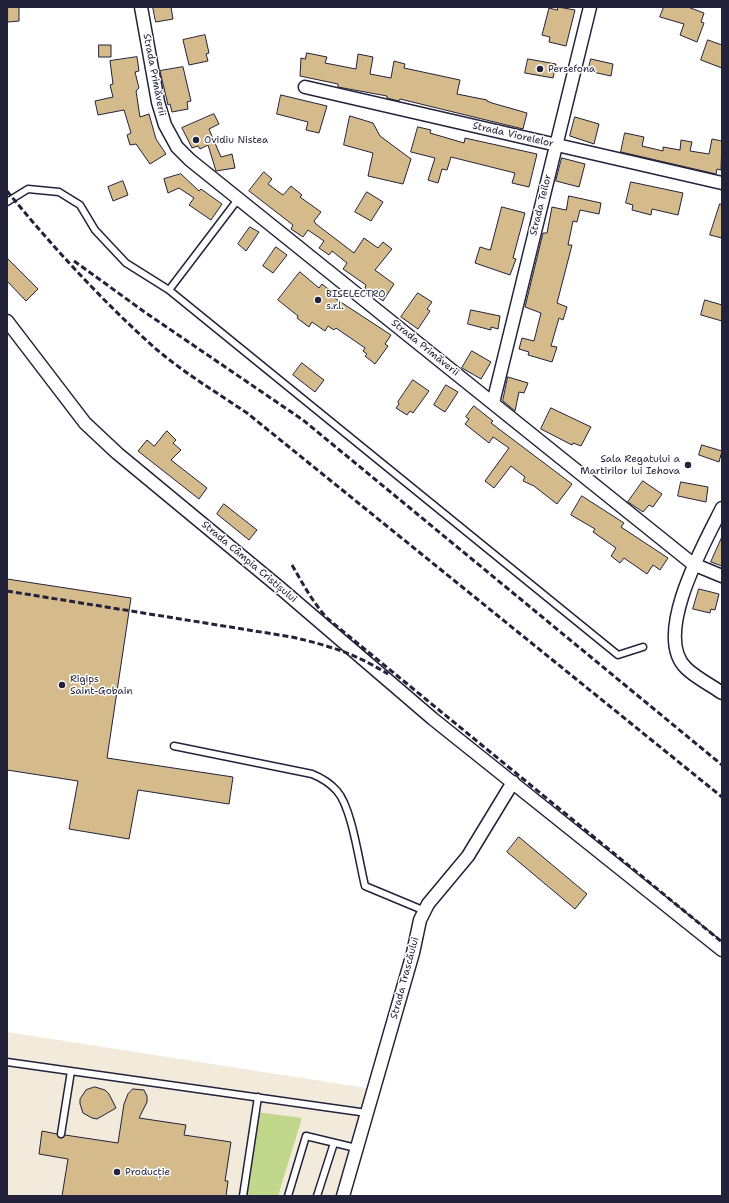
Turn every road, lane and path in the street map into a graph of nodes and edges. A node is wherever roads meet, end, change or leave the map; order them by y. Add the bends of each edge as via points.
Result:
1 (141, 7) edge
2 (590, 7) edge
3 (305, 88) dead end
4 (555, 145) junction
5 (722, 183) edge
6 (239, 198) junction
7 (7, 202) edge
8 (170, 290) junction
9 (7, 321) edge
10 (493, 403) junction
11 (722, 508) edge
12 (694, 564) junction
13 (722, 576) edge
14 (643, 647) dead end
15 (722, 693) edge
16 (174, 746) dead end
17 (513, 782) junction
18 (425, 910) junction
19 (722, 950) edge
20 (7, 1062) edge
21 (70, 1071) junction
22 (258, 1097) junction
23 (367, 1113) junction
24 (61, 1134) dead end
25 (334, 1143) junction
26 (356, 1148) junction
27 (243, 1196) edge
28 (288, 1196) edge
29 (317, 1196) edge
30 (343, 1196) edge

1 - 6 street, Strada Primăverii via 164,125 177,147 190,160
2 - 4 street, Strada Teilor
3 - 4 street, Strada Viorelelor
4 - 5 street, Strada Viorelelor
4 - 10 street, Strada Teilor
6 - 8 lane
6 - 10 street, Strada Primăverii
7 - 8 lane via 28,189 59,192 80,205 95,230 126,263
8 - 14 lane via 618,655
9 - 17 street, Strada Câmpia Cristișului via 85,423 117,453 244,557 433,719
10 - 12 street, Strada Primăverii
11 - 12 street
12 - 13 street, Strada Primăverii
12 - 15 street via 679,604 675,633 676,652 686,668
16 - 18 lane via 312,774 326,780 338,792 347,808 364,886
17 - 18 street, Strada Trascăului via 468,856
17 - 19 street, Strada Câmpia Cristișului
18 - 23 street, Strada Trascăului via 420,920
20 - 21 lane
21 - 22 lane
21 - 24 lane
22 - 23 lane
22 - 27 lane
23 - 26 street, Strada Trascăului
25 - 26 lane
25 - 28 lane via 306,1136
25 - 29 lane
26 - 30 street, Strada Trascăului

